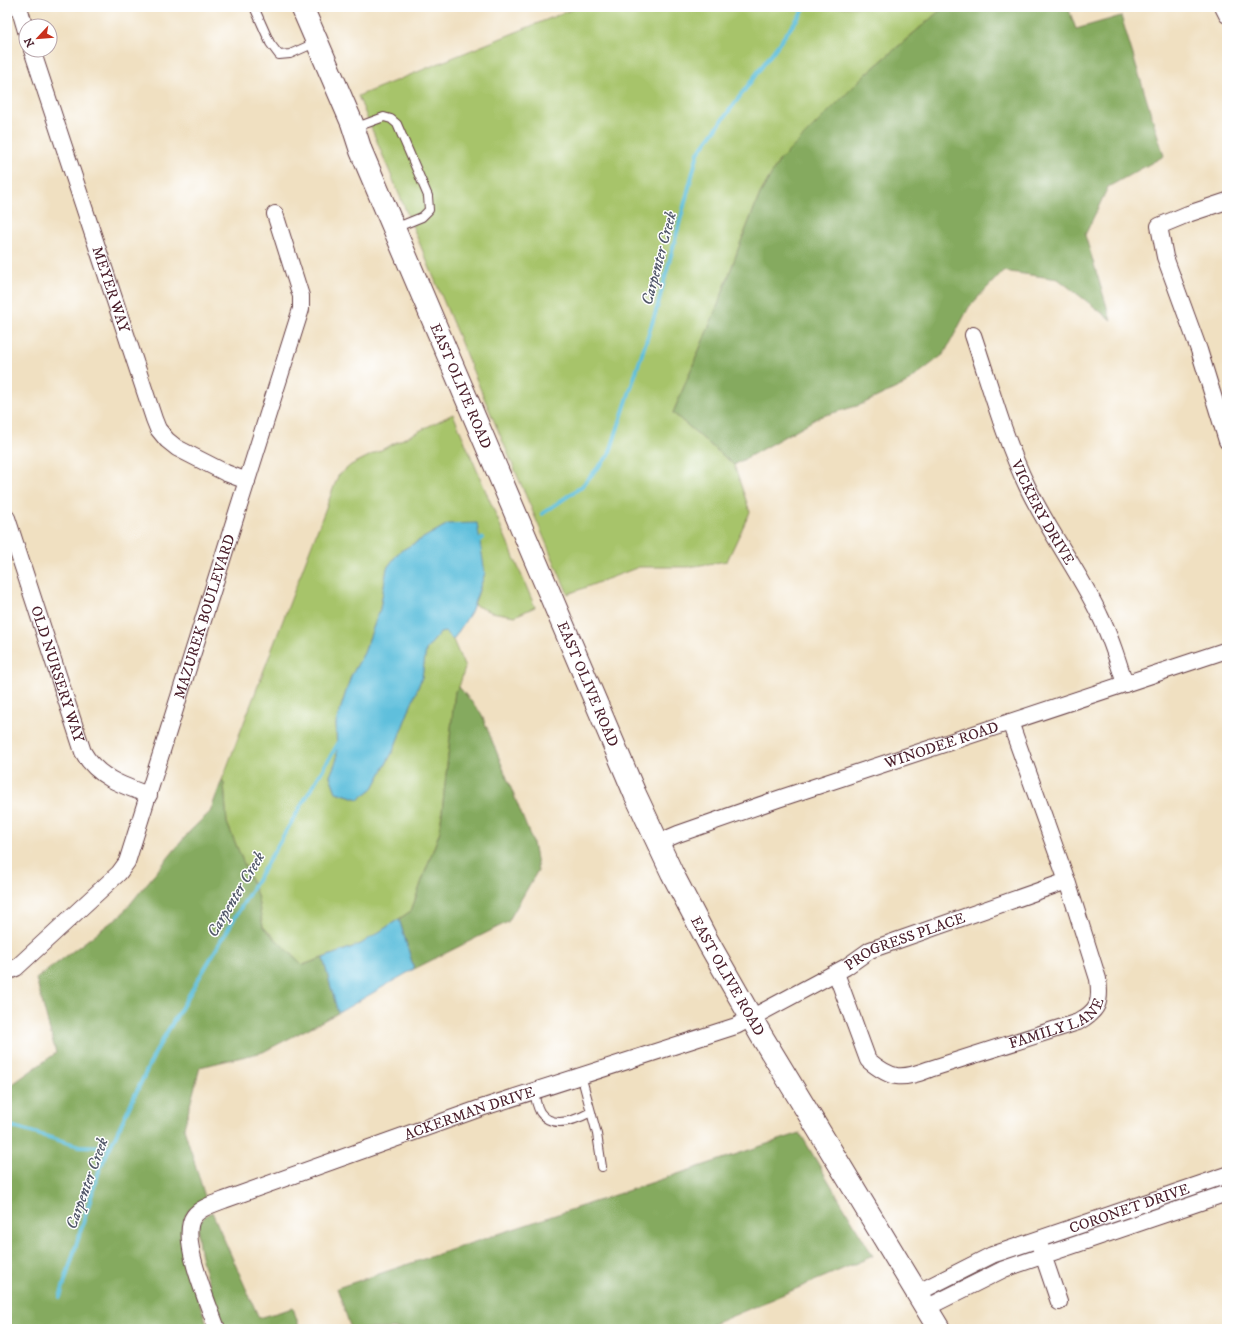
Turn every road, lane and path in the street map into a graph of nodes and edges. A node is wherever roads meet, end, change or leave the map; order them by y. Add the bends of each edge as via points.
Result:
1 (19, 7) edge
2 (254, 7) edge
3 (302, 7) edge
4 (1223, 7) edge
5 (1227, 15) edge
6 (22, 18) edge
7 (317, 42) junction
8 (35, 58) edge
9 (354, 129) junction
10 (1227, 201) edge
11 (275, 214) dead end
12 (394, 228) junction
13 (973, 335) dead end
14 (1227, 441) edge
15 (247, 481) junction
16 (7, 518) edge
17 (1227, 650) edge
18 (1125, 684) junction
19 (1010, 722) junction
20 (149, 795) junction
21 (657, 843) junction
22 (1067, 881) junction
23 (7, 972) edge
24 (836, 973) junction
25 (751, 1018) junction
26 (581, 1075) junction
27 (534, 1090) junction
28 (591, 1112) junction
29 (602, 1167) dead end
30 (1224, 1176) edge
31 (1227, 1193) edge
32 (1037, 1239) junction
33 (1043, 1256) junction
34 (921, 1300) junction
35 (1059, 1302) dead end
36 (217, 1329) edge
37 (939, 1329) edge

1 - 6 street
2 - 7 lane via 270,43 279,55 290,54
3 - 7 street, EAST OLIVE ROAD
4 - 5 street
7 - 9 street, EAST OLIVE ROAD
8 - 15 street, MEYER WAY via 158,429 177,448
9 - 12 street, EAST OLIVE ROAD
9 - 12 lane via 384,117 397,124 428,196 429,210 422,217
10 - 14 street via 1159,226 1165,257 1199,350
11 - 15 street, MAZUREK BOULEVARD via 301,296 301,309
12 - 21 street, EAST OLIVE ROAD via 579,666
13 - 18 street, VICKERY DRIVE via 1013,453 1027,486 1100,616
15 - 20 street, MAZUREK BOULEVARD
16 - 20 street, OLD NURSERY WAY via 83,752 98,772
17 - 18 street, WINODEE ROAD
18 - 19 street, WINODEE ROAD
19 - 21 street, WINODEE ROAD via 778,799
19 - 22 street, FAMILY LANE
20 - 23 street, MAZUREK BOULEVARD via 127,862 119,873 16,968
21 - 25 street, EAST OLIVE ROAD
22 - 24 street, PROGRESS PLACE via 870,950
22 - 24 street, FAMILY LANE via 1098,979 1100,994 1090,1015 1078,1022 913,1075 898,1077 883,1072 868,1060
24 - 25 street, PROGRESS PLACE
25 - 26 street, ACKERMAN DRIVE via 736,1026
25 - 34 street, EAST OLIVE ROAD
26 - 27 street, ACKERMAN DRIVE
26 - 28 lane
27 - 28 lane via 536,1104 546,1118 570,1122
27 - 36 street, ACKERMAN DRIVE via 200,1210 193,1219 191,1254
28 - 29 lane
30 - 31 street, CORONET DRIVE
30 - 32 street, CORONET DRIVE
31 - 33 street, CORONET DRIVE
32 - 33 street
32 - 34 street, CORONET DRIVE via 992,1255
33 - 34 street, CORONET DRIVE
33 - 35 street
34 - 37 street, EAST OLIVE ROAD

